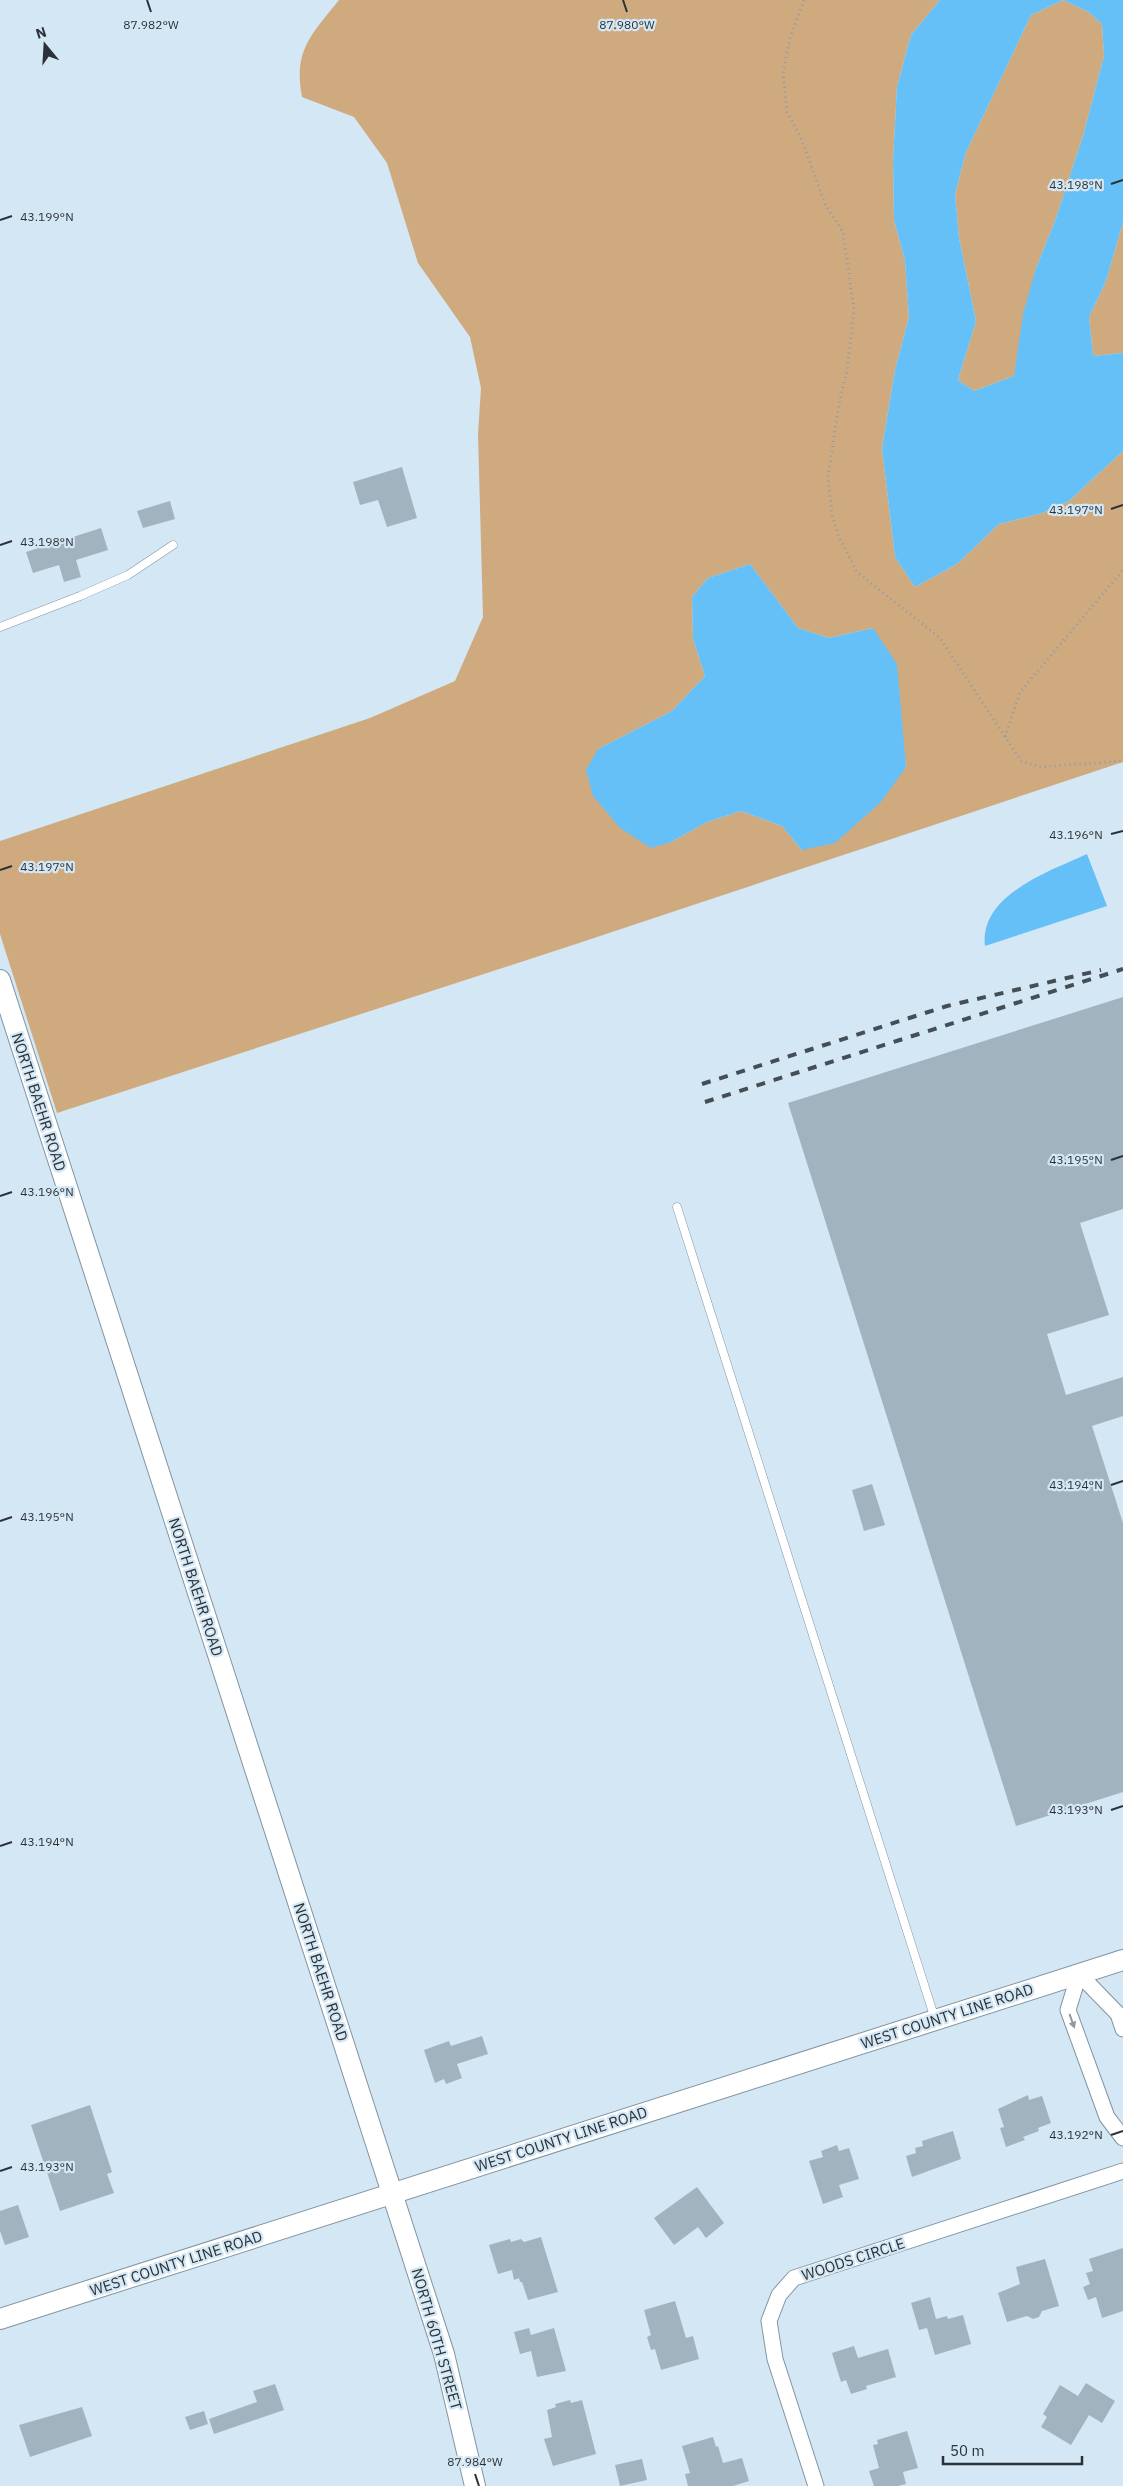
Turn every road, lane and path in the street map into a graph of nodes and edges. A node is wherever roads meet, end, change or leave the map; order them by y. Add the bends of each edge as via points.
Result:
1 (804, 0) edge
2 (173, 545) dead end
3 (1123, 570) edge
4 (0, 626) edge
5 (1005, 737) junction
6 (1123, 761) edge
7 (0, 980) edge
8 (677, 1207) dead end
9 (1123, 1960) edge
10 (1079, 1974) junction
11 (935, 2019) junction
12 (1123, 2029) edge
13 (1123, 2138) edge
14 (1123, 2171) edge
15 (392, 2194) junction
16 (0, 2319) edge
17 (475, 2486) edge
18 (816, 2486) edge

1 - 5 path via 790,38 783,73 787,112 802,140 825,204 843,232 854,310 828,477 832,515 857,572 940,638
2 - 4 lane via 128,575
3 - 5 path via 1020,692
5 - 6 path via 1020,761 1039,767
7 - 15 street, NORTH BAEHR ROAD
8 - 11 lane
9 - 10 street, WEST COUNTY LINE ROAD
10 - 11 street, WEST COUNTY LINE ROAD
10 - 12 street via 1118,2014
10 -> 13 street via 1068,2010 1107,2117
11 - 15 street, WEST COUNTY LINE ROAD
14 - 18 street, WOODS CIRCLE via 794,2278 779,2295 769,2321 775,2359
15 - 16 street, WEST COUNTY LINE ROAD
15 - 17 street, NORTH 60TH STREET via 444,2354

